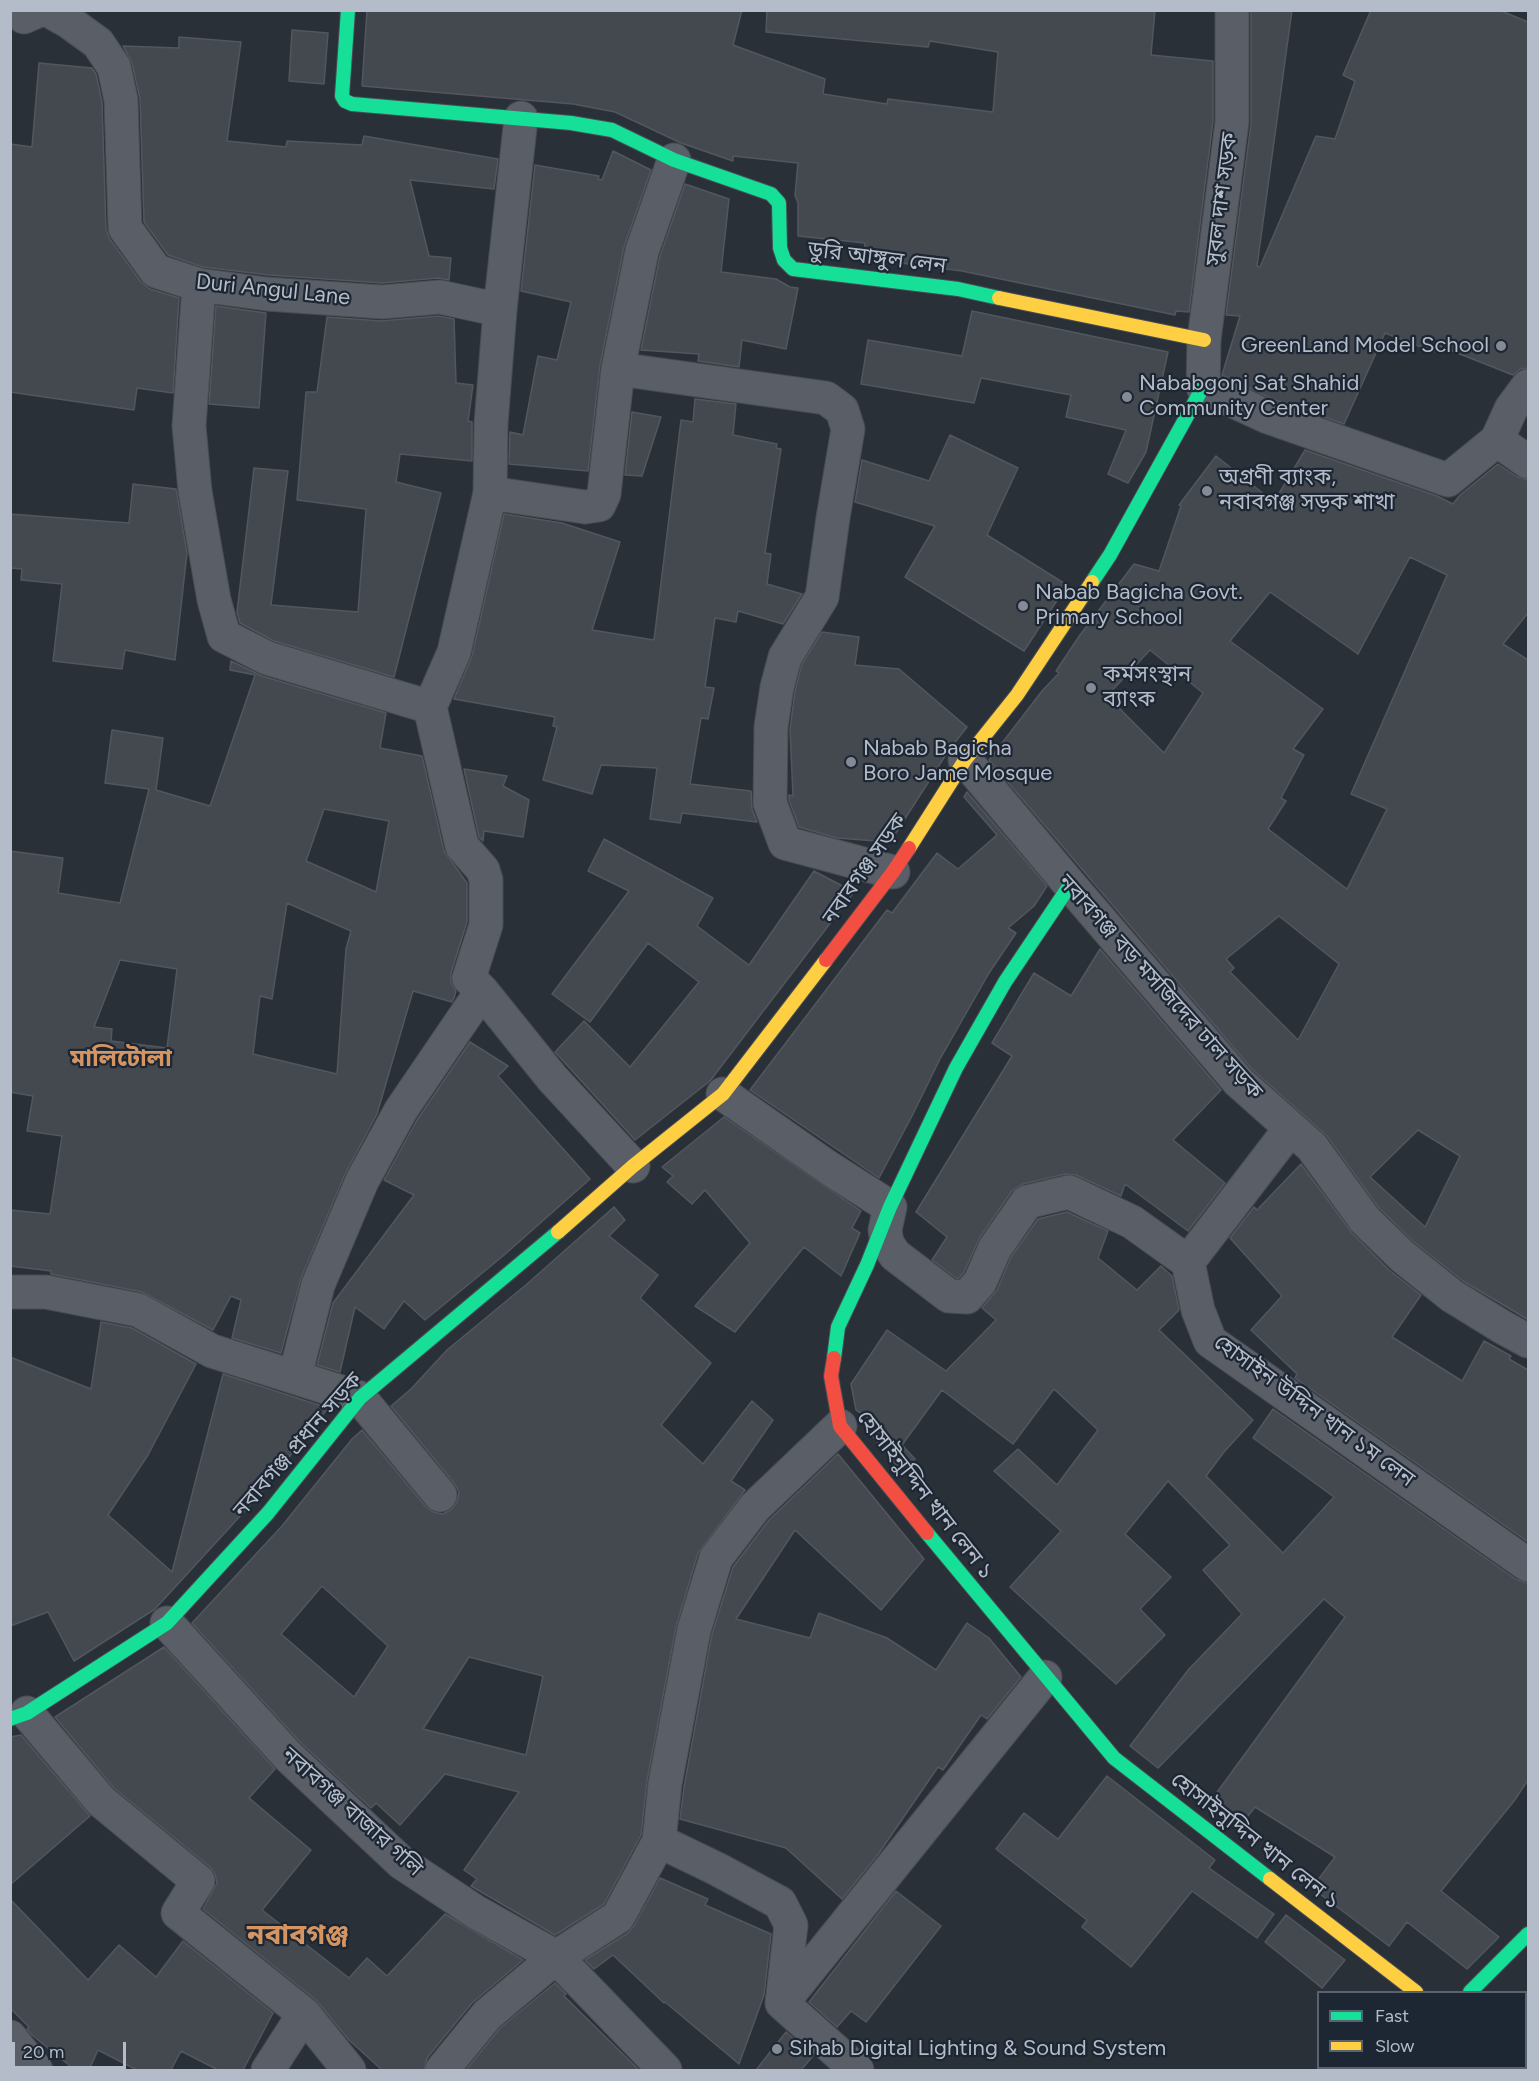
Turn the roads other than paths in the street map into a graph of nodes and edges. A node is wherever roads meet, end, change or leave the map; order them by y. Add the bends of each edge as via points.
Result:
1 (20, 10) edge
2 (40, 10) edge
3 (48, 10) edge
4 (348, 10) edge
5 (1232, 10) edge
6 (521, 118) junction
7 (674, 160) junction
8 (199, 285) junction
9 (500, 310) junction
10 (1204, 340) junction
11 (618, 369) junction
12 (1528, 386) edge
13 (1203, 387) junction
14 (1497, 440) junction
15 (1528, 462) edge
16 (490, 493) junction
17 (430, 707) junction
18 (965, 760) junction
19 (892, 872) junction
20 (1070, 885) junction
21 (482, 991) junction
22 (723, 1094) junction
23 (1290, 1128) junction
24 (633, 1166) junction
25 (890, 1207) junction
26 (1188, 1262) junction
27 (10, 1292) edge
28 (1528, 1341) edge
29 (295, 1376) junction
30 (360, 1398) junction
31 (840, 1426) junction
32 (440, 1495) dead end
33 (1528, 1565) edge
34 (167, 1623) junction
35 (1045, 1677) junction
36 (19, 1716) edge
37 (658, 1841) junction
38 (1528, 1934) edge
39 (555, 1957) junction
40 (1415, 1991) edge
41 (1471, 1991) edge
42 (782, 2003) junction
43 (304, 2014) junction
44 (10, 2037) edge
45 (36, 2070) edge
46 (268, 2070) edge
47 (349, 2070) edge
48 (442, 2070) edge
49 (665, 2070) edge
50 (857, 2070) edge

1 - 2 street via 24,16
3 - 8 street, Duri Angul Lane via 98,43 114,67 121,100 125,228 156,271
4 - 6 main road, ডুরি আঙ্গুল লেন via 342,96 345,101
5 - 10 street, সুবল দাশ সড়ক via 1232,123
6 - 7 main road, ডুরি আঙ্গুল লেন via 612,130
6 - 9 street
7 - 10 main road, ডুরি আঙ্গুল লেন via 771,194 778,203 780,248 793,269 958,290
7 - 11 street via 642,251
8 - 9 street, Duri Angul Lane via 382,302 440,297
8 - 17 street via 189,426 195,491 224,636 267,658
9 - 16 street
10 - 13 street, সুবল দাশ সড়ক
11 - 16 street via 604,494 599,505 585,507
11 - 19 street via 826,398 842,410 848,429 822,597 785,657 777,687 771,727 770,802 785,843
12 - 14 street
13 - 14 street via 1279,421 1448,480
13 - 18 main road, নবাবগঞ্জ সড়ক via 1110,555 1017,695
14 - 15 street
16 - 17 street via 454,652
17 - 21 street via 462,846 483,870 486,880 486,925 469,978
18 - 19 main road, নবাবগঞ্জ সড়ক
18 - 20 street, নবাবগঞ্জ বড় মসজিদের ঢাল সড়ক
19 - 22 main road, নবাবগঞ্জ সড়ক
20 - 23 street, নবাবগঞ্জ বড় মসজিদের ঢাল সড়ক via 1239,1082
20 - 25 main road, হোসাইনুদ্দিন খান লেন ১ via 1005,982 956,1068
21 - 24 street via 552,1078
21 - 29 street via 401,1110 362,1181 318,1285
22 - 24 main road, নবাবগঞ্জ প্রধান সড়ক
22 - 25 street
23 - 26 street
23 - 28 street, নবাবগঞ্জ বড় মসজিদের ঢাল সড়ক via 1312,1147 1365,1220 1401,1256 1452,1296
24 - 30 main road, নবাবগঞ্জ প্রধান সড়ক
25 - 26 street via 885,1230 887,1243 896,1255 949,1296 967,1297 980,1282 995,1248 1027,1202 1069,1192 1132,1222
25 - 31 main road, হোসাইনুদ্দিন খান লেন ১ via 838,1327 831,1376
26 - 33 street, হোসাইন উদ্দিন খান ১ম লেন via 1198,1310 1210,1341
27 - 29 street via 46,1292 138,1310 212,1351
29 - 30 street
30 - 32 street
30 - 34 main road, নবাবগঞ্জ প্রধান সড়ক via 268,1513
31 - 35 main road, হোসাইনুদ্দিন খান লেন ১
31 - 37 street via 755,1507 716,1558 694,1630
34 - 36 main road, নবাবগঞ্জ প্রধান সড়ক
34 - 39 street, নবাবগঞ্জ বাজার গলি via 288,1756 402,1863 476,1912
35 - 40 main road, হোসাইনুদ্দিন খান লেন ১ via 1114,1758
35 - 42 street
36 - 43 street via 101,1801 198,1881 178,1913
37 - 39 street via 618,1917
37 - 42 street via 780,1903 791,1925
38 - 41 main road
39 - 48 street via 487,2015
39 - 49 street, নবাবগঞ্জ বাজার গলি
42 - 50 street
43 - 46 street
43 - 47 street
44 - 45 street

